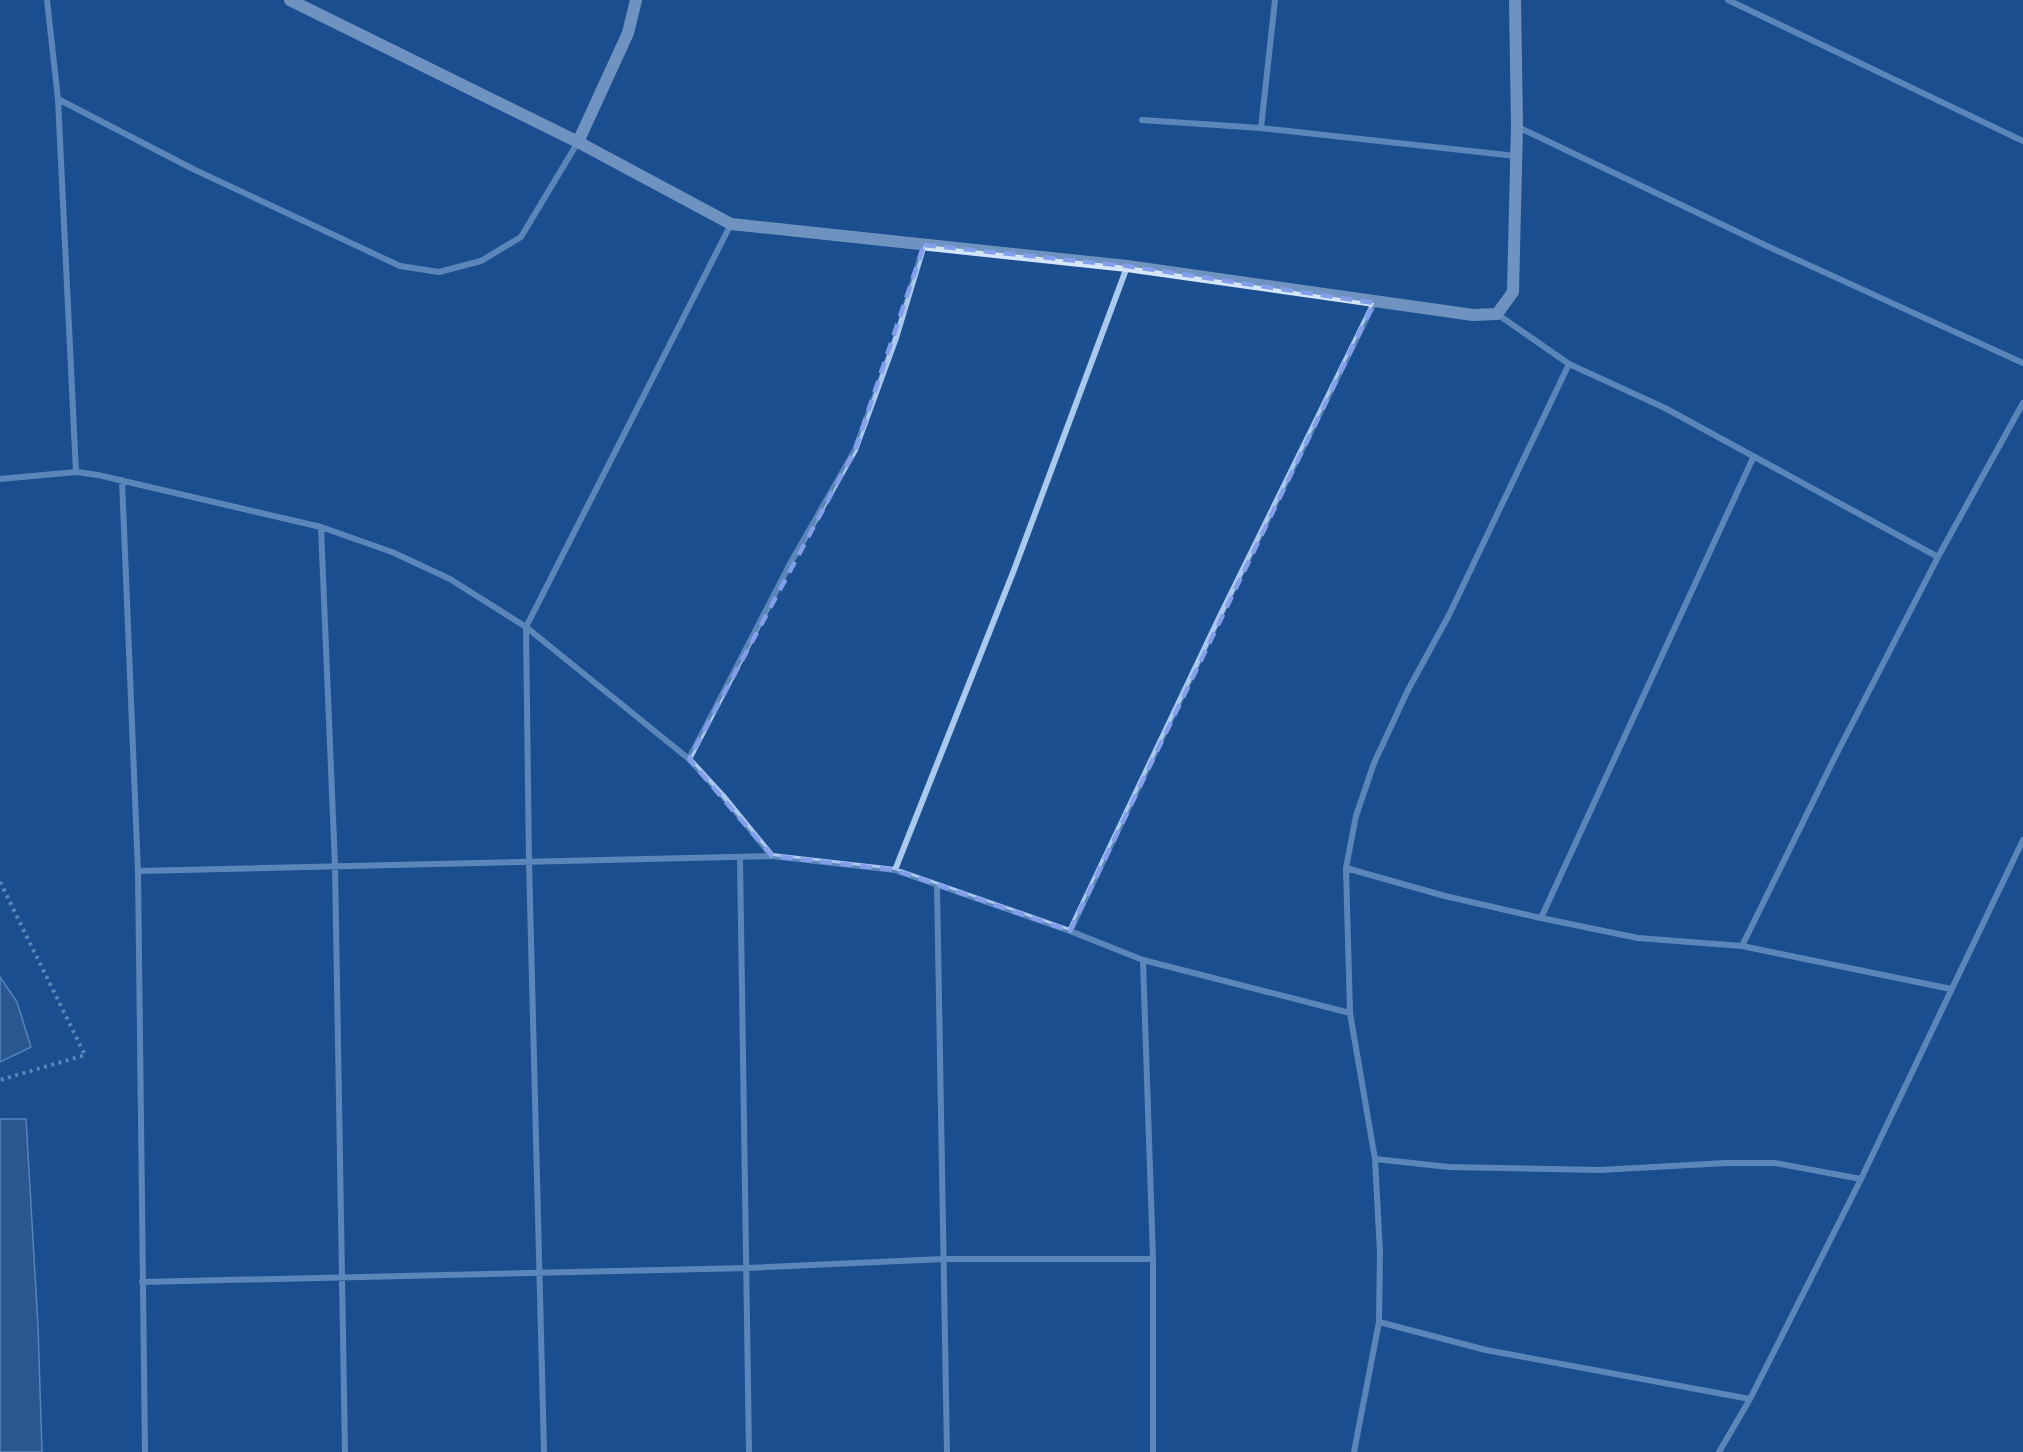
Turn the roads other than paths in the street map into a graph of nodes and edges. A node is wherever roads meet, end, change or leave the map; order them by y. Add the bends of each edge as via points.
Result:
1 (47, 0) edge
2 (290, 0) edge
3 (636, 0) edge
4 (1275, 0) edge
5 (1515, 0) edge
6 (1728, 0) edge
7 (58, 99) junction
8 (1142, 120) dead end
9 (1517, 126) junction
10 (1262, 128) junction
11 (2023, 141) edge
12 (578, 142) junction
13 (1516, 156) junction
14 (731, 224) junction
15 (924, 245) junction
16 (1127, 266) junction
17 (1374, 303) junction
18 (1497, 314) junction
19 (2023, 363) edge
20 (1569, 364) junction
21 (2023, 403) edge
22 (1753, 458) junction
23 (76, 472) junction
24 (0, 479) edge
25 (122, 480) junction
26 (321, 527) junction
27 (1938, 558) junction
28 (526, 627) junction
29 (689, 759) junction
30 (2023, 840) edge
31 (772, 856) junction
32 (740, 858) junction
33 (529, 862) junction
34 (335, 866) junction
35 (1346, 868) junction
36 (895, 870) junction
37 (138, 871) junction
38 (937, 886) junction
39 (1541, 918) junction
40 (1070, 931) junction
41 (1742, 946) junction
42 (1143, 960) junction
43 (1951, 989) junction
44 (1350, 1013) junction
45 (1375, 1159) junction
46 (1861, 1179) junction
47 (943, 1259) junction
48 (1153, 1259) junction
49 (747, 1268) junction
50 (538, 1273) junction
51 (344, 1278) junction
52 (142, 1282) junction
53 (1379, 1322) junction
54 (1750, 1399) junction
55 (145, 1452) edge
56 (345, 1452) edge
57 (544, 1452) edge
58 (749, 1452) edge
59 (947, 1452) edge
60 (1153, 1452) edge
61 (1354, 1452) edge
62 (1719, 1452) edge

1 - 7 street
2 - 12 street
3 - 12 street via 628,33
4 - 10 street
5 - 9 street
6 - 11 street
7 - 12 street via 193,169 400,266 439,272 481,261 521,237
7 - 23 street
8 - 10 street
9 - 13 street
9 - 19 street
10 - 13 street
12 - 14 street
13 - 18 street via 1513,292
14 - 15 street
14 - 28 street
15 - 16 street
15 - 29 street via 896,338 855,450 791,562
16 - 17 street
16 - 36 street via 1014,570
17 - 18 street via 1473,315
17 - 40 street
18 - 20 street
20 - 22 street via 1665,408
20 - 35 street via 1374,763 1356,816
21 - 27 street
22 - 27 street
22 - 39 street
23 - 24 street
23 - 25 street
25 - 26 street
25 - 37 street
26 - 28 street via 392,552 450,579
26 - 34 street
27 - 41 street
28 - 29 street
28 - 33 street
29 - 31 street
30 - 43 street
31 - 32 street
31 - 36 street
32 - 33 street
32 - 49 street
33 - 34 street
33 - 50 street
34 - 37 street
34 - 51 street
35 - 39 street
35 - 44 street
36 - 38 street
37 - 52 street
38 - 40 street
38 - 47 street
39 - 41 street via 1638,938
40 - 42 street
41 - 43 street
42 - 44 street
42 - 48 street
43 - 46 street
44 - 45 street
45 - 46 street via 1449,1167 1600,1170 1775,1163
45 - 53 street
46 - 54 street
47 - 48 street
47 - 49 street
47 - 59 street
48 - 60 street
49 - 50 street
49 - 58 street
50 - 51 street
50 - 57 street
51 - 52 street
51 - 56 street
52 - 55 street
53 - 54 street via 1486,1350
53 - 61 street
54 - 62 street

